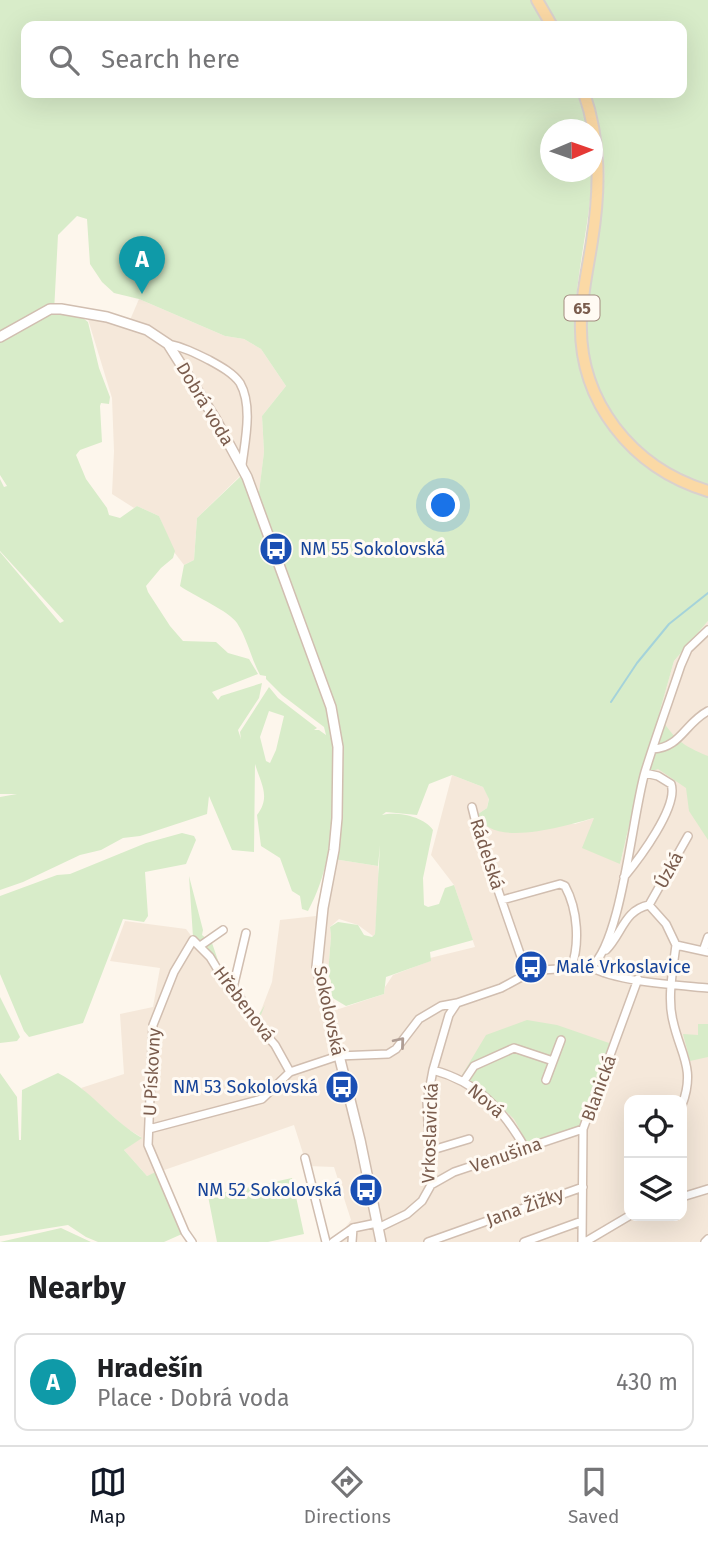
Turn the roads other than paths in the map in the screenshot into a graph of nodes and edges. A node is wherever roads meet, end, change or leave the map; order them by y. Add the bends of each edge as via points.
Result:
1 (537, 0) edge
2 (549, 21) edge
3 (585, 98) edge
4 (0, 337) edge
5 (168, 344) junction
6 (242, 466) junction
7 (708, 491) edge
8 (708, 630) edge
9 (708, 711) edge
10 (653, 750) junction
11 (645, 774) junction
12 (472, 807) dead end
13 (688, 836) dead end
14 (624, 877) junction
15 (502, 900) junction
16 (649, 905) junction
17 (223, 930) dead end
18 (246, 933) dead end
19 (708, 937) edge
20 (192, 940) joint
21 (676, 945) junction
22 (200, 946) junction
23 (706, 952) edge
24 (603, 953) junction
25 (591, 967) junction
26 (571, 969) junction
27 (527, 974) junction
28 (638, 979) junction
29 (672, 985) junction
30 (233, 988) junction
31 (708, 988) edge
32 (457, 1003) junction
33 (561, 1040) dead end
34 (338, 1056) junction
35 (553, 1061) junction
36 (433, 1070) junction
37 (290, 1072) junction
38 (545, 1080) dead end
39 (464, 1081) junction
40 (684, 1095) edge
41 (149, 1129) junction
42 (583, 1129) junction
43 (469, 1139) dead end
44 (525, 1148) junction
45 (429, 1151) junction
46 (305, 1157) dead end
47 (431, 1185) junction
48 (583, 1187) junction
49 (708, 1189) edge
50 (687, 1195) edge
51 (624, 1219) edge
52 (582, 1221) junction
53 (378, 1225) junction
54 (353, 1228) junction
55 (192, 1242) edge
56 (326, 1242) edge
57 (333, 1242) edge
58 (352, 1242) edge
59 (381, 1242) edge
60 (428, 1242) edge
61 (524, 1242) edge
62 (583, 1242) edge

1 - 2 main road
3 - 7 main road, 65 via 598,167 596,215 581,311 585,364 615,429 636,452 665,472
4 - 5 street, Dobrá voda via 50,310 67,309 147,330
5 - 6 street, Dobrá voda
5 - 6 street, Dobrá voda via 219,365 239,382 246,418
6 - 34 street, Sokolovská via 331,707 337,735 337,818 317,967
8 - 10 street via 688,649
9 - 10 street via 696,717 671,745
10 - 11 street
11 - 14 street
11 - 14 street via 666,780 672,795 664,817
12 - 15 street, Rádelská
13 - 16 street, Úzká
14 - 24 street
15 - 26 street, Rádelská via 565,886 576,932
15 - 27 street, Rádelská
16 - 21 street
16 - 24 street via 621,924
17 - 22 street
18 - 30 street
19 - 23 street
20 - 22 street, Hřebenová
20 - 41 street, U Pískovny via 153,1025
21 - 23 street
21 - 29 street
22 - 30 street, Hřebenová
24 - 25 street
25 - 26 street
25 - 28 street
26 - 27 street
27 - 32 street
28 - 29 street
28 - 42 street, Blanická
29 - 31 street
29 - 40 street via 673,1022 687,1064
30 - 37 street, Hřebenová
34 -> 32 street via 388,1054 419,1019
32 - 36 street, Vrkoslavická
33 - 35 street
34 - 37 street
34 - 53 street, Sokolovská
35 - 38 street
35 - 39 street via 514,1048 472,1067
36 - 39 street, Nová
36 - 45 street, Vrkoslavická via 427,1102
37 - 41 street, U Pískovny via 262,1099
39 - 44 street, Nová via 511,1123
41 - 55 street, U Pískovny via 148,1145
42 - 44 street, Venušina
42 - 48 street, Blanická
43 - 45 street
44 - 47 street, Venušina via 454,1172
45 - 47 street, Vrkoslavická
46 - 56 street
47 - 53 street, Vrkoslavická via 422,1201 407,1213
48 - 52 street, Blanická
48 - 60 street, Jana Žižky
49 - 50 street
51 - 62 street
52 - 61 street
52 - 62 street, Blanická
53 - 54 street, Vrkoslavická
53 - 59 street, Sokolovská
54 - 57 street
54 - 58 street

